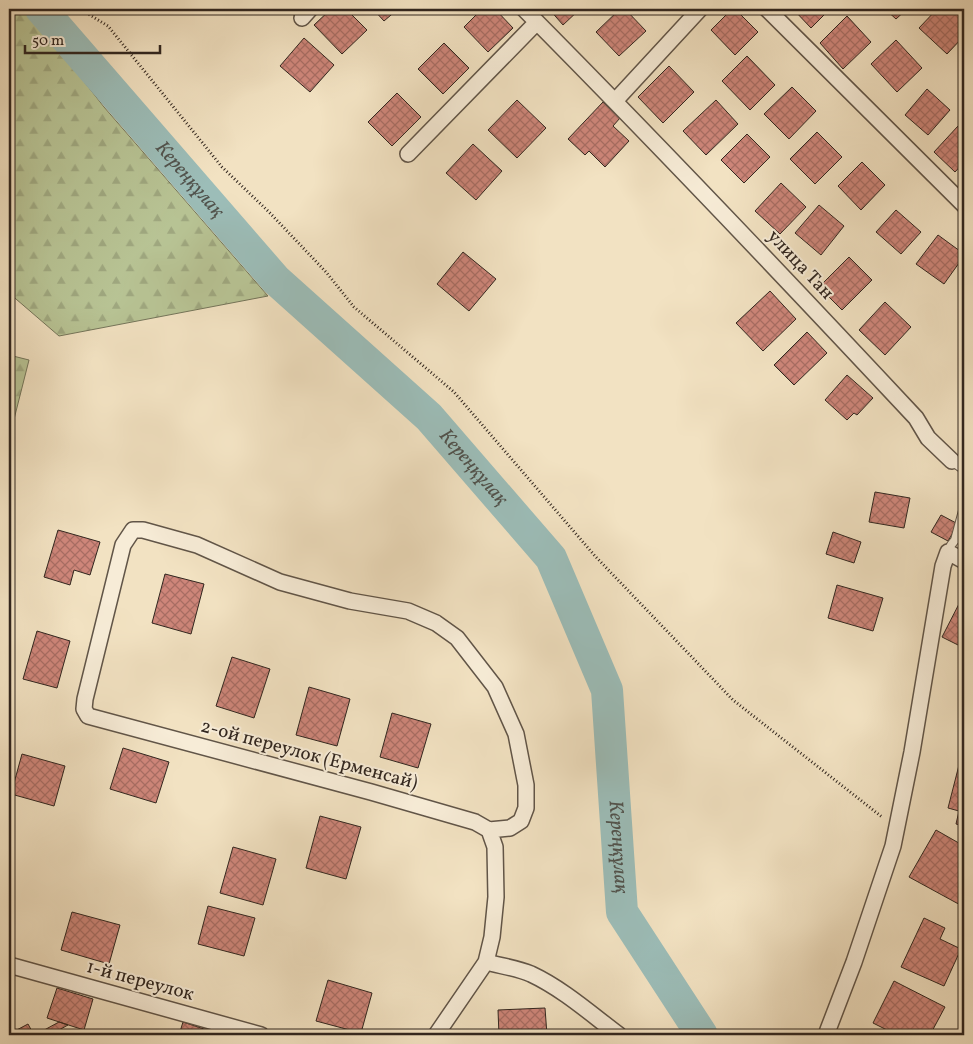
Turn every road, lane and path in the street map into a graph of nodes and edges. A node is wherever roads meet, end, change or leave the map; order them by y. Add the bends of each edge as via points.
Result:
1 (80, 9) edge
2 (524, 9) edge
3 (700, 9) edge
4 (767, 9) edge
5 (537, 22) junction
6 (615, 101) junction
7 (408, 154) dead end
8 (964, 205) edge
9 (958, 466) edge
10 (964, 507) edge
11 (964, 541) edge
12 (951, 546) junction
13 (964, 561) edge
14 (896, 828) junction
15 (489, 830) junction
16 (486, 962) junction
17 (9, 965) edge
18 (261, 1035) edge
19 (436, 1035) edge
20 (620, 1035) edge
21 (826, 1035) edge

1 - 14 path via 108,26 222,167 326,272 354,308 454,392 595,556 733,700
2 - 5 street, улица Тан
3 - 6 street
4 - 8 street
5 - 6 street, улица Тан
5 - 7 street
6 - 9 street, улица Тан via 916,418 928,438
10 - 12 lane
11 - 12 lane
12 - 13 street
12 - 14 street via 943,566
14 - 21 street via 854,962
15 - 15 street, 2-ой переулок (Ерменсай) via 475,822 371,792 88,716 84,709 85,699 123,545 133,530 197,545 280,582 350,601 408,612 436,624 457,638 495,687 516,734 526,785 526,808 521,821 510,828
15 - 16 street via 495,847 496,897
16 - 19 street
16 - 20 street via 535,977 568,996
17 - 18 street, 1-й переулок

